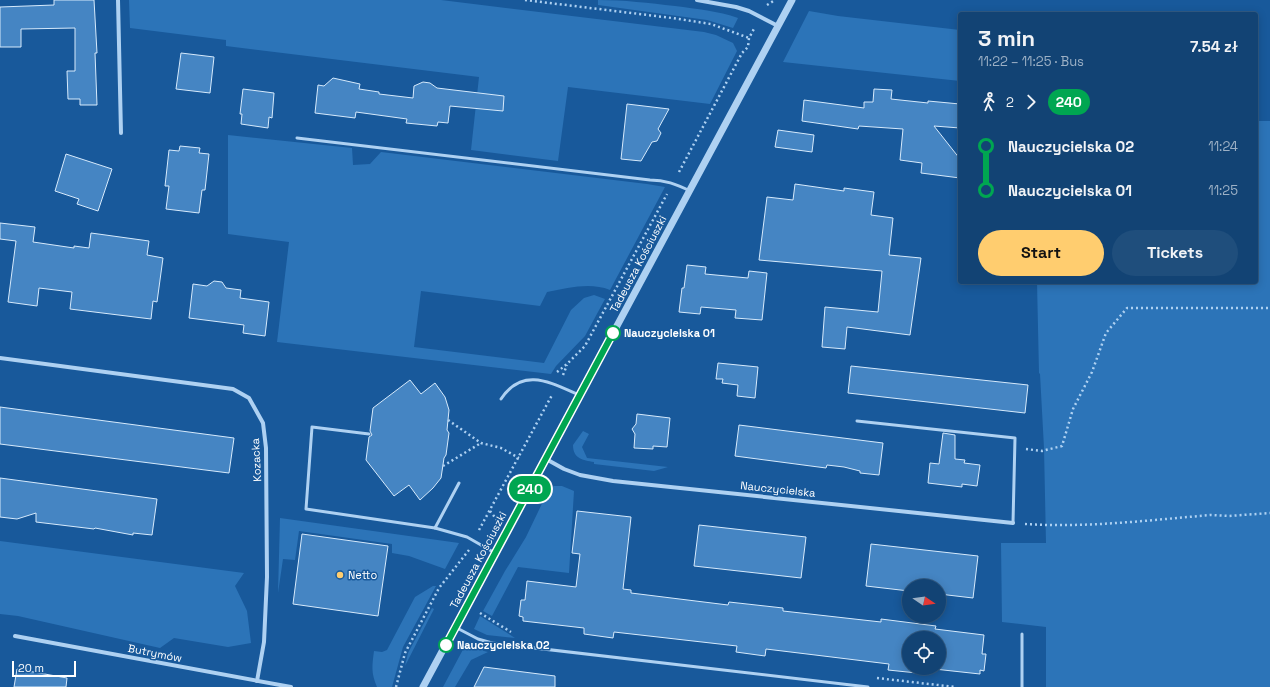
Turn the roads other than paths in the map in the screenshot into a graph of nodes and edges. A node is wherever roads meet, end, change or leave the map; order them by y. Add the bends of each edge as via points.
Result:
1 (118, 0) edge
2 (697, 0) edge
3 (792, 0) edge
4 (778, 26) junction
5 (121, 133) dead end
6 (297, 138) dead end
7 (690, 190) junction
8 (0, 358) edge
9 (579, 396) junction
10 (501, 399) dead end
11 (857, 421) dead end
12 (369, 434) dead end
13 (546, 459) junction
14 (459, 483) dead end
15 (1013, 523) joint
16 (435, 528) junction
17 (495, 553) junction
18 (455, 627) junction
19 (1022, 634) dead end
20 (15, 636) dead end
21 (257, 681) junction
22 (291, 687) edge
23 (423, 687) edge
24 (868, 687) edge
25 (1022, 687) edge

1 - 5 street
2 - 4 street via 736,6
3 - 4 street, Tadeusza Kościuszki
4 - 7 street, Tadeusza Kościuszki
6 - 7 lane via 659,180
7 - 9 street, Tadeusza Kościuszki
8 - 21 street, Kozacka via 233,389 249,398 262,423 266,448 267,577 264,642
9 - 10 lane via 546,381 529,379 513,386
9 - 13 street, Tadeusza Kościuszki
11 - 15 lane via 1015,438
12 - 16 lane via 312,427 306,509
13 - 15 street, Nauczycielska via 580,476 614,481
13 - 17 street, Tadeusza Kościuszki
14 - 16 lane
16 - 17 lane via 467,537
17 - 18 street, Tadeusza Kościuszki
18 - 23 street, Tadeusza Kościuszki
18 - 24 lane via 478,640 492,643
19 - 25 lane
20 - 21 street, Butrymów
21 - 22 street, Butrymów

